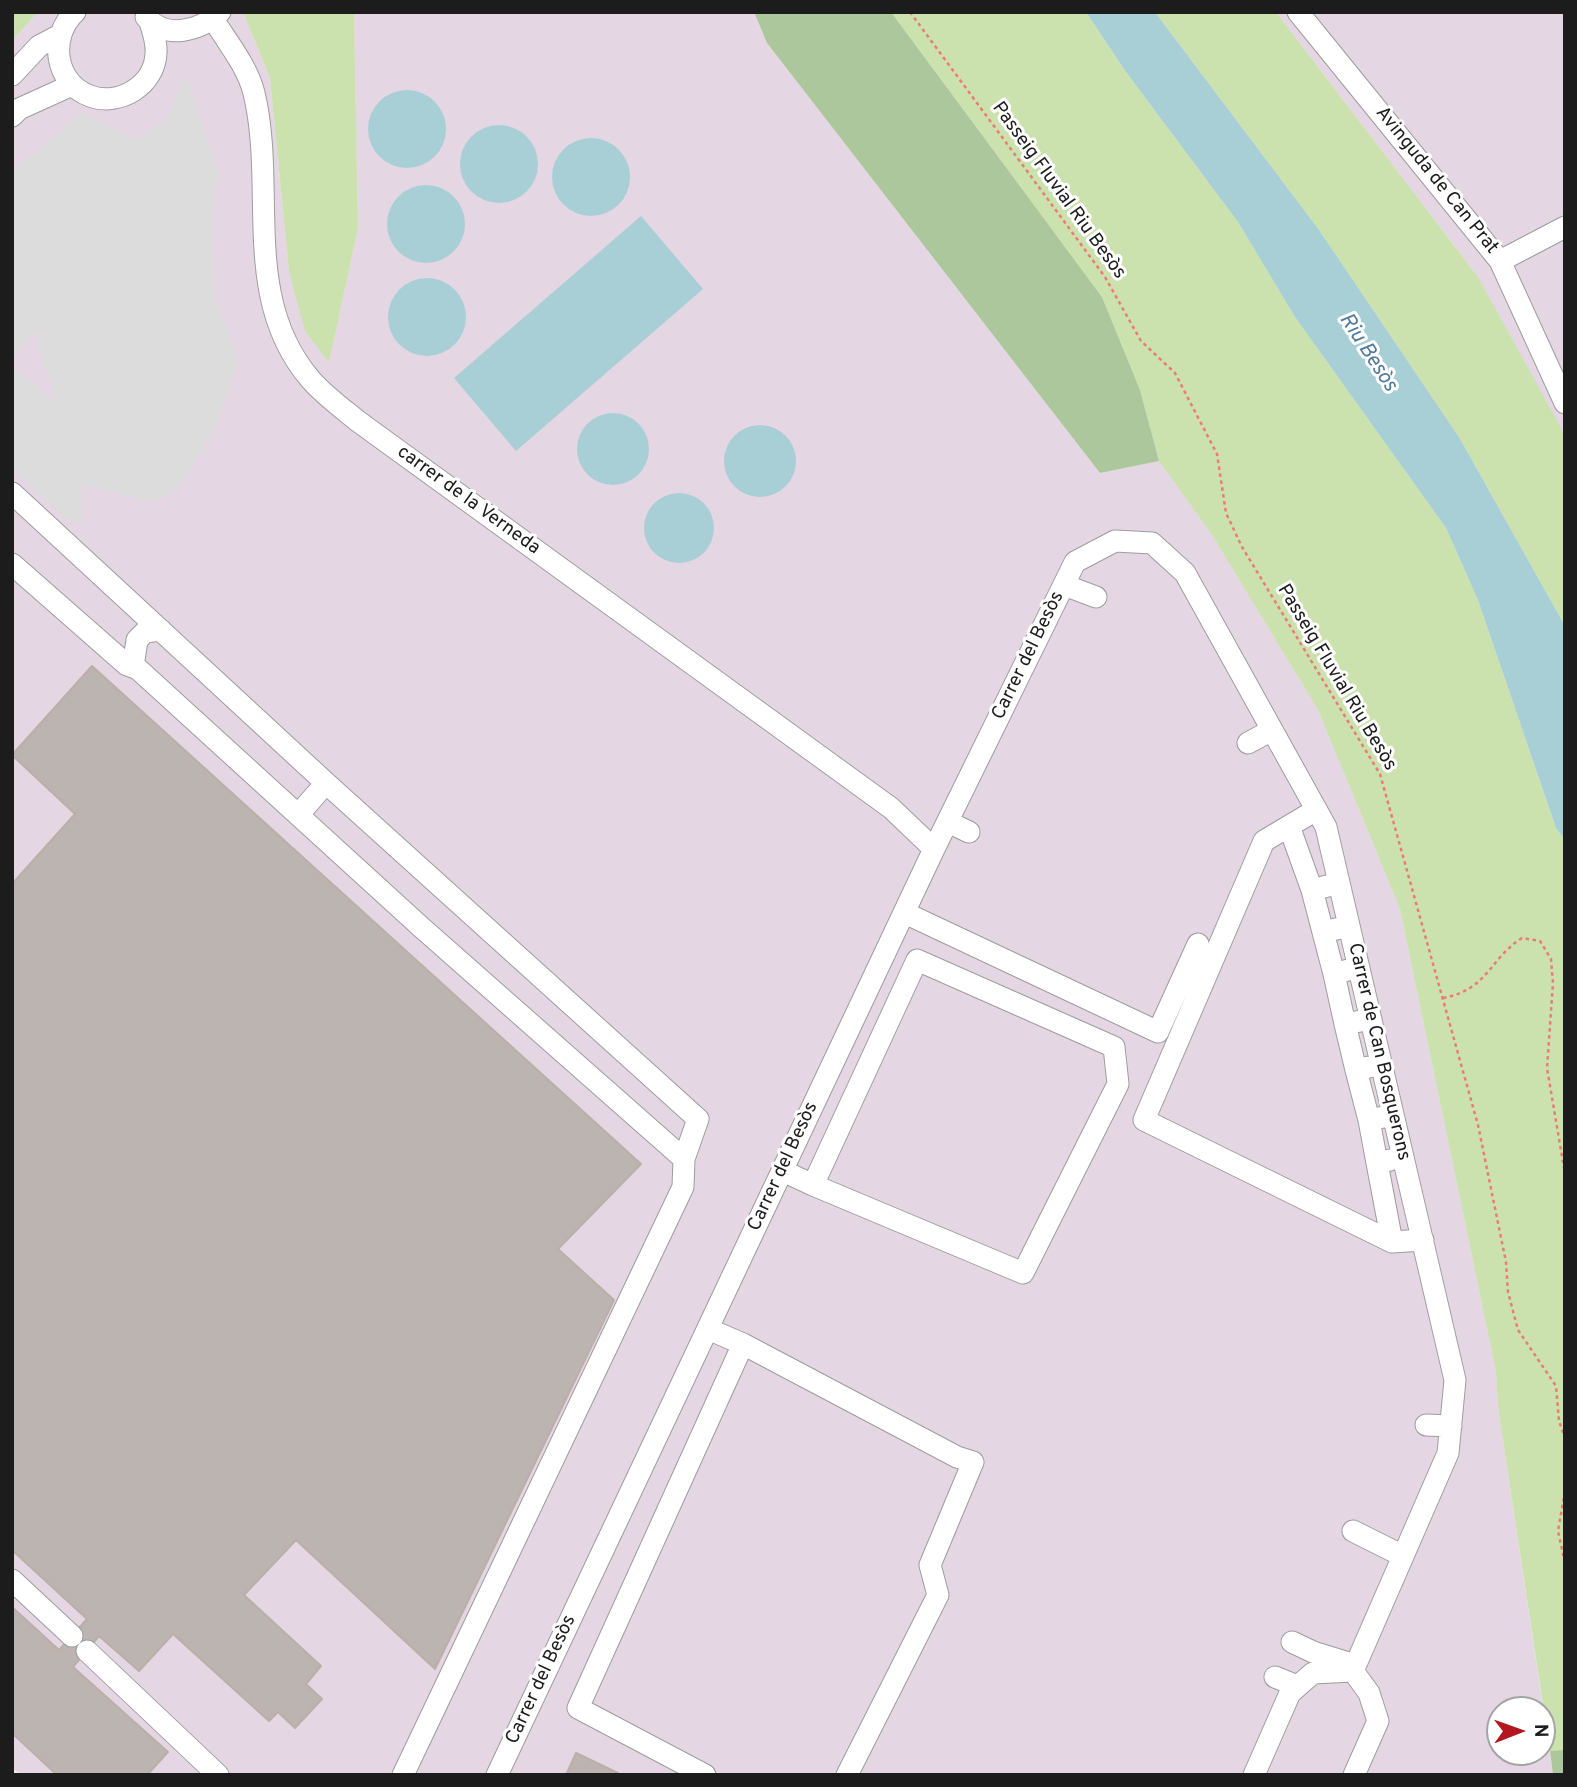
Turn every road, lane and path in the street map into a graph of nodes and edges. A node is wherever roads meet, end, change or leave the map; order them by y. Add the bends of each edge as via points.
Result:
1 (75, 12) edge
2 (910, 12) edge
3 (1298, 12) edge
4 (216, 16) edge
5 (146, 17) edge
6 (60, 35) junction
7 (12, 75) edge
8 (72, 85) junction
9 (12, 116) edge
10 (1565, 227) edge
11 (1500, 261) junction
12 (1565, 404) edge
13 (12, 493) edge
14 (1076, 562) joint
15 (12, 564) edge
16 (1064, 585) junction
17 (1096, 597) dead end
18 (161, 630) junction
19 (133, 667) junction
20 (1272, 730) junction
21 (1248, 743) dead end
22 (326, 783) junction
23 (1316, 810) junction
24 (298, 815) junction
25 (1289, 826) junction
26 (934, 849) junction
27 (1332, 851) junction
28 (1301, 861) junction
29 (1339, 883) junction
30 (1312, 890) junction
31 (914, 918) junction
32 (1349, 926) junction
33 (1324, 932) junction
34 (1198, 944) dead end
35 (1359, 967) junction
36 (1334, 974) junction
37 (1443, 998) junction
38 (861, 1005) junction
39 (1371, 1019) junction
40 (890, 1020) junction
41 (1345, 1024) junction
42 (1381, 1065) junction
43 (832, 1066) junction
44 (1356, 1070) junction
45 (863, 1077) junction
46 (1393, 1115) junction
47 (1369, 1119) junction
48 (1403, 1157) junction
49 (684, 1159) junction
50 (1377, 1163) junction
51 (783, 1171) junction
52 (1565, 1174) edge
53 (813, 1185) junction
54 (1423, 1240) junction
55 (1392, 1242) junction
56 (708, 1329) junction
57 (743, 1344) junction
58 (1426, 1425) dead end
59 (1451, 1426) junction
60 (1565, 1438) edge
61 (1565, 1490) edge
62 (1353, 1531) dead end
63 (1403, 1556) junction
64 (1565, 1563) edge
65 (12, 1580) edge
66 (1292, 1642) dead end
67 (1354, 1668) junction
68 (1275, 1677) dead end
69 (1297, 1686) junction
70 (218, 1775) edge
71 (403, 1775) edge
72 (497, 1775) edge
73 (705, 1775) edge
74 (847, 1775) edge
75 (1254, 1775) edge
76 (1354, 1775) edge

1 - 6 street
2 - 37 path, Passeig Fluvial Riu Besòs via 1105,276 1141,341 1175,373 1217,454 1226,513 1242,547 1380,774
3 - 11 street, Avinguda de Can Prat
4 - 5 street via 187,31 168,30
4 - 26 street, carrer de la Verneda via 253,91 268,288 289,347 312,382 359,422 891,808
5 - 8 street via 156,56 142,84 129,94 109,99 89,96
6 - 7 street via 39,46
6 - 8 street via 62,70
8 - 9 street
10 - 11 street
11 - 12 street, Avinguda de Can Prat
13 - 18 street
14 - 16 street, Carrer del Besòs
14 - 20 street, Carrer de Can Bosquerons via 1115,541 1152,543 1185,573
15 - 19 street
16 - 17 street
16 - 26 street, Carrer del Besòs via 961,828
18 - 19 street via 145,632 137,640
18 - 22 street
19 - 24 street
20 - 21 street
20 - 23 street, Carrer de Can Bosquerons
22 - 24 street
22 - 49 street via 698,1119
23 - 25 street
23 - 27 street, Carrer de Can Bosquerons
24 - 49 street
25 - 28 street
25 - 55 street via 1264,841 1144,1120
26 - 31 street, Carrer del Besòs
27 - 28 street
27 - 29 street, Carrer de Can Bosquerons
28 - 30 street
29 - 30 street
29 - 32 street, Carrer de Can Bosquerons
30 - 33 street
31 - 34 street via 1158,1032
31 - 38 street, Carrer del Besòs
32 - 33 street
32 - 35 street, Carrer de Can Bosquerons
33 - 36 street
35 - 36 street
35 - 39 street, Carrer de Can Bosquerons
36 - 41 street
37 - 52 path via 1459,995 1483,980 1508,947 1522,938 1540,941 1550,959 1553,983 1547,1068
37 - 60 path, Passeig Fluvial Riu Besòs via 1478,1125 1518,1330 1556,1386
38 - 40 street
38 - 43 street, Carrer del Besòs
39 - 41 street
39 - 42 street, Carrer de Can Bosquerons
40 - 45 street
40 - 53 street via 917,960 1114,1047 1118,1084 1023,1273
41 - 44 street
42 - 44 street
42 - 46 street, Carrer de Can Bosquerons
43 - 45 street
43 - 51 street, Carrer del Besòs
44 - 47 street
45 - 53 street
46 - 47 street
46 - 48 street, Carrer de Can Bosquerons
47 - 50 street
48 - 50 street
48 - 54 street, Carrer de Can Bosquerons
49 - 71 street via 683,1187
50 - 55 street
51 - 53 street
51 - 56 street, Carrer del Besòs
54 - 55 street
54 - 59 street, Carrer de Can Bosquerons via 1455,1380
56 - 57 street
56 - 72 street, Carrer del Besòs
57 - 73 street via 578,1708
57 - 74 street via 973,1462 930,1565 938,1595
58 - 59 street
59 - 63 street, Carrer de Can Bosquerons via 1448,1453 1413,1512
61 - 64 path via 1558,1531
62 - 63 street
63 - 67 street, Carrer de Can Bosquerons
65 - 70 street
66 - 67 street
67 - 69 street via 1313,1672
67 - 76 street via 1378,1721
68 - 69 street
69 - 75 street

